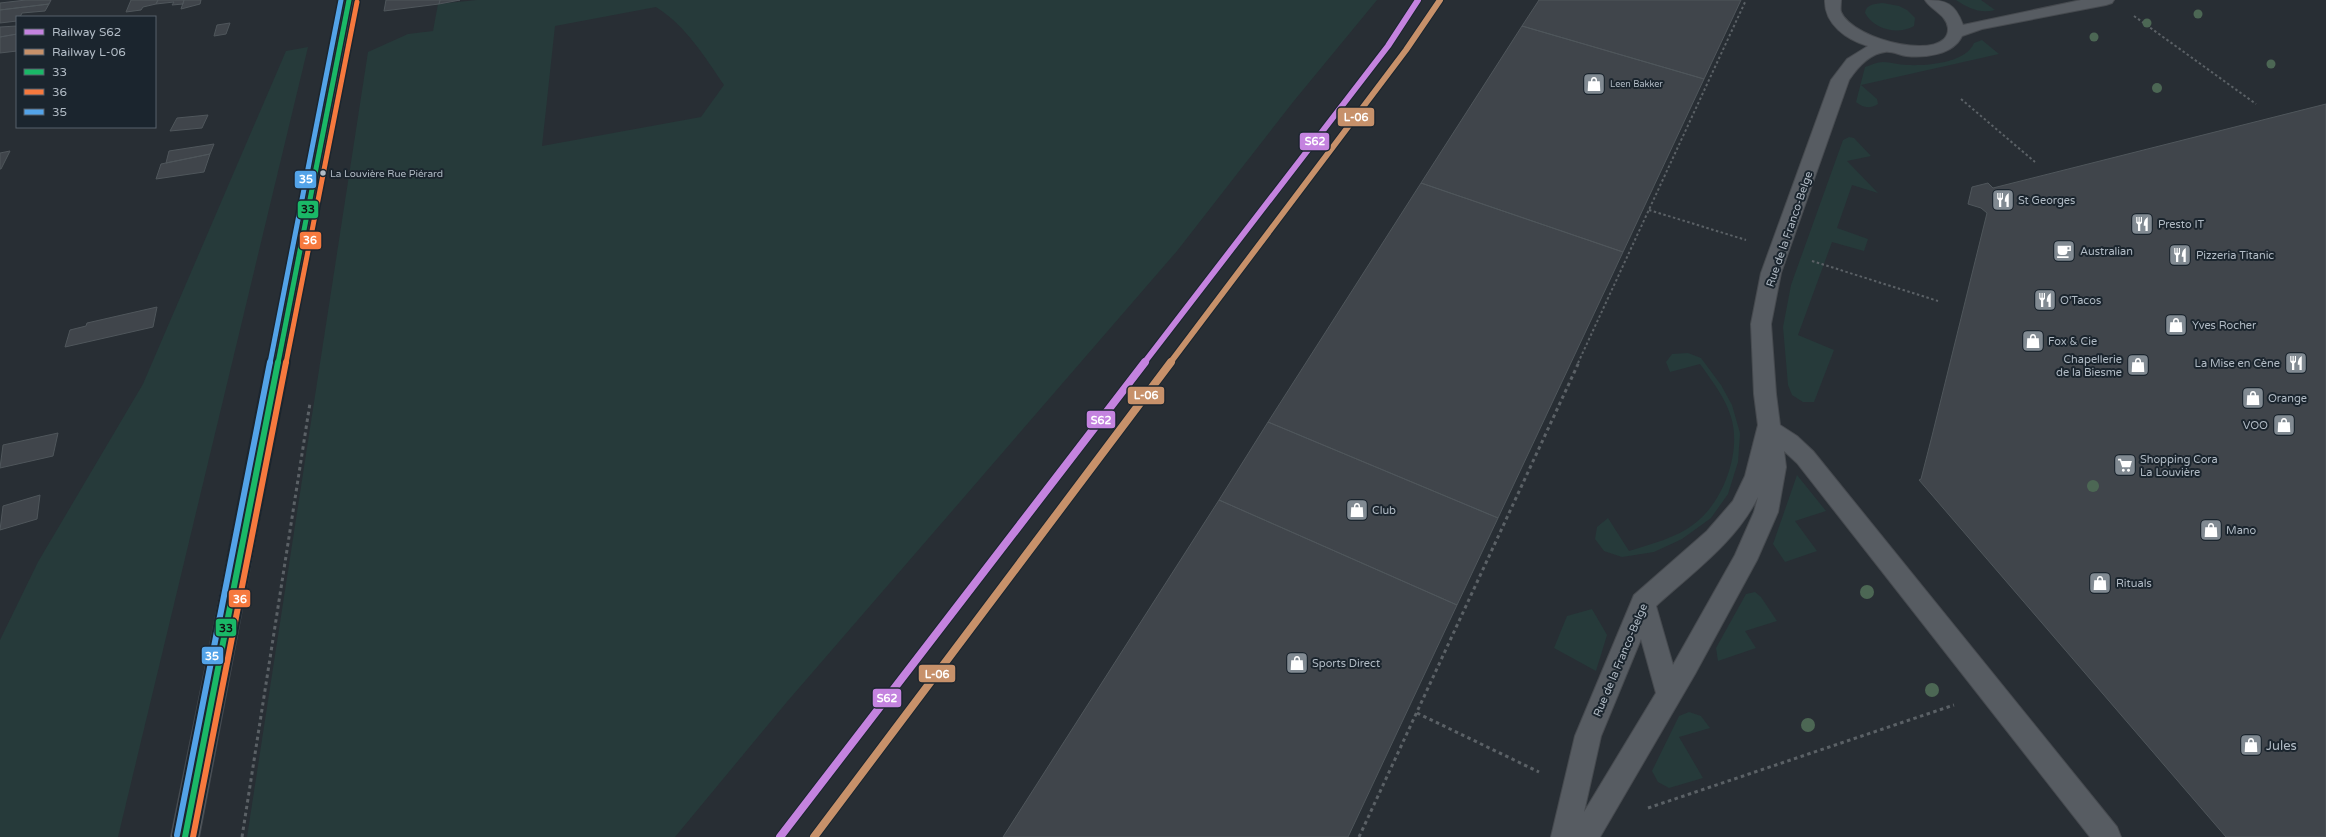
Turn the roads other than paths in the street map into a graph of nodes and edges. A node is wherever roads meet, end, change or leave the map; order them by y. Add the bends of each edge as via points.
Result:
1 (348, 0) edge
2 (1833, 0) edge
3 (1933, 0) edge
4 (2106, 0) edge
5 (1847, 29) junction
6 (1954, 33) junction
7 (1884, 47) junction
8 (1852, 61) junction
9 (1768, 428) junction
10 (1643, 602) junction
11 (1669, 694) junction
12 (185, 837) edge
13 (1565, 837) edge
14 (1585, 837) edge
15 (2107, 837) edge

1 - 12 main road
2 - 5 lane, Rue de la Franco-Belge via 1832,11 1840,24
3 - 6 lane via 1951,15 1956,28
4 - 6 lane via 1978,25
5 - 7 lane, Rue de la Franco-Belge
5 - 8 lane, Rue de la Franco-Belge via 1852,48
6 - 7 lane, Rue de la Franco-Belge via 1952,39 1941,47 1922,51
7 - 8 lane, Rue de la Franco-Belge via 1867,52
8 - 9 lane, Rue de la Franco-Belge via 1840,80 1772,274 1761,324
9 - 10 lane, Rue de la Franco-Belge via 1756,476 1741,507 1715,538
9 - 11 lane, Rue de la Franco-Belge via 1775,467 1766,512 1745,560
9 - 15 lane via 1805,457
10 - 11 lane
10 - 13 lane, Rue de la Franco-Belge via 1588,736
11 - 14 lane, Rue de la Franco-Belge

